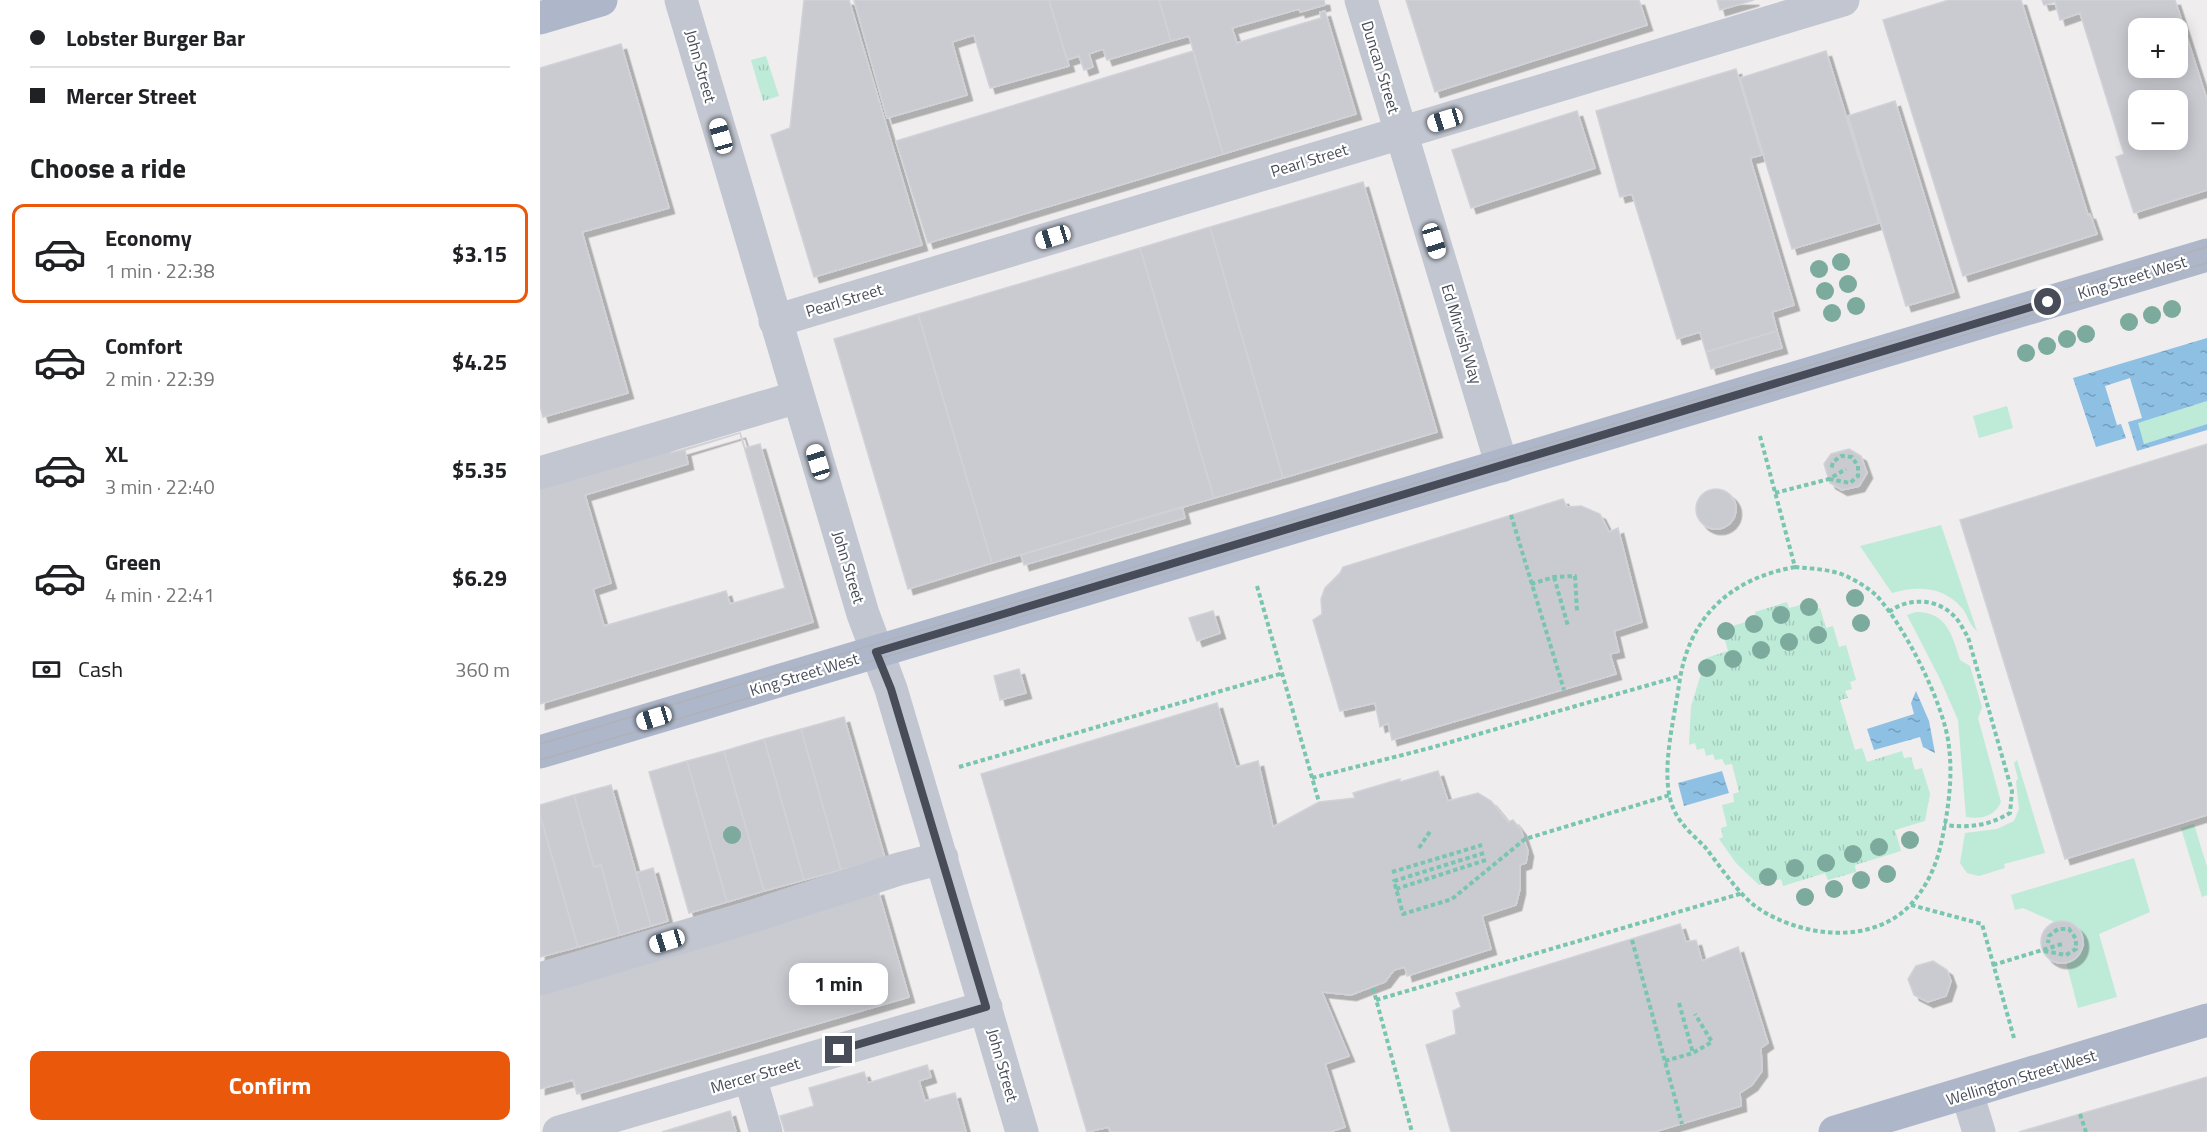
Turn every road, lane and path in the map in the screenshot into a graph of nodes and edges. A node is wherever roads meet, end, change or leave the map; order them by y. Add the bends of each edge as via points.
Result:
1 (601, 0) edge
2 (681, 0) edge
3 (1361, 0) edge
4 (1843, 0) edge
5 (540, 18) edge
6 (1401, 133) junction
7 (2207, 255) edge
8 (775, 321) junction
9 (798, 397) junction
10 (1760, 436) dead end
11 (1502, 466) junction
12 (1846, 469) dead end
13 (1831, 470) dead end
14 (540, 473) edge
15 (1828, 479) junction
16 (1775, 493) junction
17 (1511, 515) dead end
18 (1795, 567) junction
19 (1554, 577) junction
20 (1531, 584) junction
21 (1257, 586) dead end
22 (1578, 610) dead end
23 (1889, 612) junction
24 (1568, 626) dead end
25 (876, 652) junction
26 (1283, 673) junction
27 (1680, 676) junction
28 (1564, 690) dead end
29 (540, 752) edge
30 (959, 767) dead end
31 (1312, 778) junction
32 (1670, 795) junction
33 (1320, 802) dead end
34 (1944, 825) junction
35 (1431, 831) dead end
36 (1482, 845) dead end
37 (1419, 848) dead end
38 (1484, 853) dead end
39 (942, 858) junction
40 (1486, 860) dead end
41 (1392, 872) dead end
42 (1396, 889) junction
43 (1743, 893) junction
44 (1911, 905) junction
45 (1632, 940) dead end
46 (2048, 943) dead end
47 (2062, 944) dead end
48 (2044, 951) junction
49 (1993, 965) junction
50 (540, 979) edge
51 (1373, 988) dead end
52 (1376, 1000) junction
53 (1678, 1003) dead end
54 (986, 1007) junction
55 (1695, 1014) dead end
56 (2207, 1020) edge
57 (2014, 1038) dead end
58 (1693, 1053) junction
59 (1665, 1061) junction
60 (750, 1077) junction
61 (1967, 1093) junction
62 (2080, 1114) dead end
63 (1682, 1124) dead end
64 (559, 1132) edge
65 (766, 1132) edge
66 (1022, 1132) edge
67 (1412, 1132) edge
68 (1835, 1132) edge
69 (1979, 1132) edge
70 (2086, 1132) edge

1 - 5 main road
2 - 8 street, John Street
3 - 6 street, Duncan Street
4 - 6 street, Pearl Street
6 - 8 street, Pearl Street
6 - 11 street, Ed Mirvish Way
7 - 11 main road, King Street West
8 - 9 street, John Street
9 - 14 street
9 - 25 street, John Street
10 - 16 path
11 - 25 main road, King Street West
12 - 15 path
13 - 15 path via 1833,462 1841,456 1852,457 1858,466 1858,476 1850,483
15 - 16 path
16 - 18 path
17 - 20 path
18 - 23 path via 1848,576 1874,594
18 - 27 path via 1747,583 1727,593 1709,610 1687,651
19 - 20 path
19 - 22 path via 1575,576
19 - 24 path
20 - 28 path
21 - 26 path
23 - 34 path via 1929,682 1949,744 1949,795
23 - 34 path via 1899,604 1917,602 1939,604 1956,617 1968,637 2012,791 2010,813 1993,823 1966,828
25 - 29 main road, King Street West
25 - 39 street, John Street
26 - 30 path
26 - 31 path
27 - 31 path
27 - 32 path via 1666,780
31 - 33 path
32 - 42 path via 1525,838 1452,899 1403,914
32 - 43 path via 1675,812
34 - 44 path via 1930,879
35 - 37 path
36 - 41 path
38 - 42 path via 1395,881
39 - 50 street
39 - 54 street, John Street
40 - 42 path
43 - 44 path via 1754,905 1790,925 1831,932 1875,926
43 - 52 path
44 - 49 path via 1982,924
45 - 59 path
46 - 48 path via 2049,936 2058,929 2069,930 2076,939 2076,949 2066,955
47 - 48 path
48 - 49 path
49 - 57 path
51 - 52 path
52 - 67 path
53 - 58 path
54 - 60 street, Mercer Street
54 - 66 street, John Street
55 - 58 path via 1712,1042
56 - 61 main road, Wellington Street West
58 - 59 path
59 - 63 path
60 - 64 street, Mercer Street
60 - 65 street
61 - 68 main road, Wellington Street West
61 - 69 street
62 - 70 path

